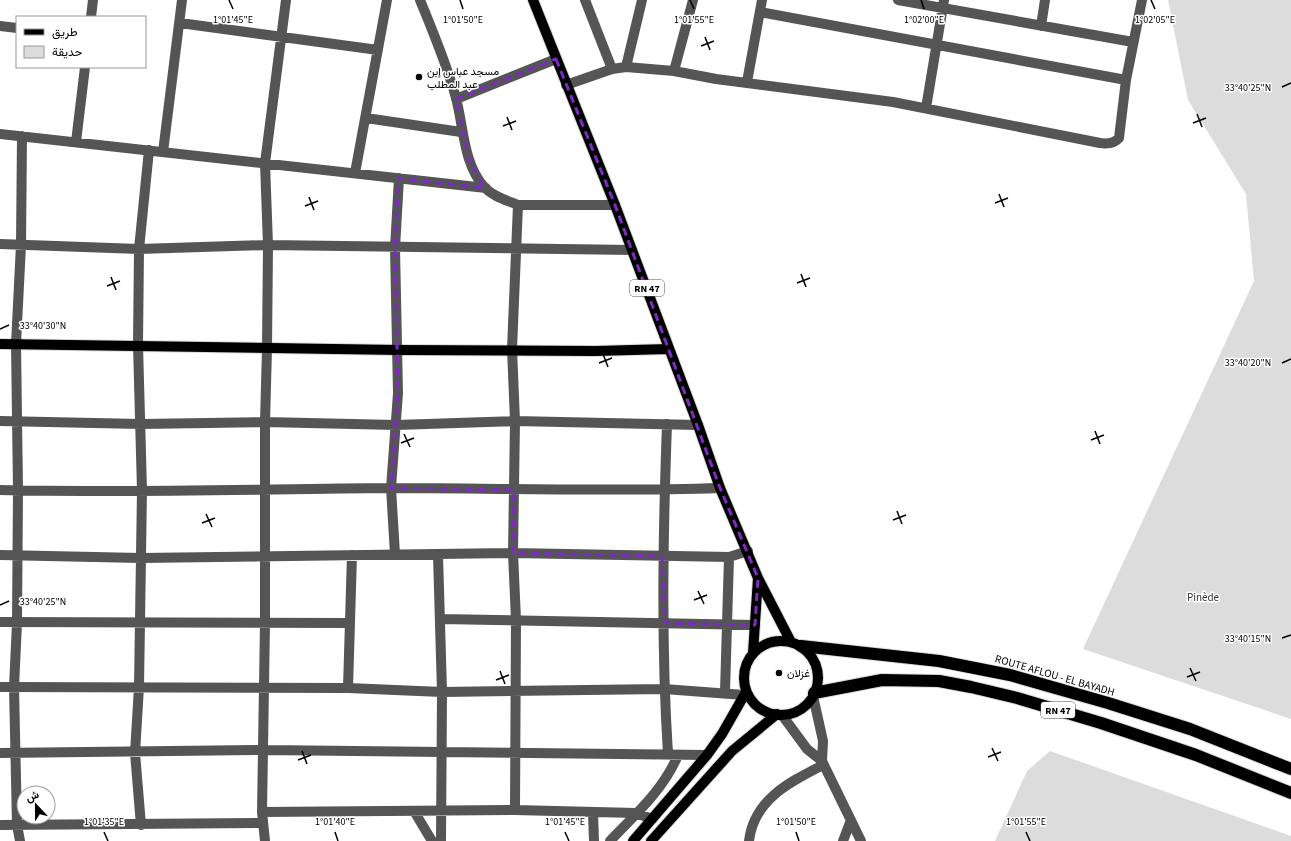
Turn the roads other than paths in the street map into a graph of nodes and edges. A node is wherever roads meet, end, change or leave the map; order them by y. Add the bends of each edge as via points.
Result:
1 (93, 0) edge
2 (182, 0) edge
3 (286, 0) edge
4 (387, 0) edge
5 (420, 0) edge
6 (533, 0) edge
7 (585, 0) edge
8 (642, 0) edge
9 (693, 0) edge
10 (762, 0) edge
11 (898, 0) edge
12 (1045, 0) edge
13 (1142, 0) edge
14 (943, 4) edge
15 (760, 12) junction
16 (90, 16) edge
17 (180, 23) junction
18 (0, 26) edge
19 (1041, 26) junction
20 (16, 28) edge
21 (281, 37) junction
22 (1133, 42) junction
23 (937, 44) junction
24 (378, 50) junction
25 (556, 59) junction
26 (626, 67) junction
27 (84, 68) edge
28 (612, 69) junction
29 (674, 71) junction
30 (1126, 80) junction
31 (747, 82) junction
32 (566, 84) junction
33 (456, 99) junction
34 (926, 108) junction
35 (366, 118) junction
36 (461, 132) junction
37 (0, 134) edge
38 (22, 136) junction
39 (76, 142) junction
40 (149, 150) junction
41 (163, 152) junction
42 (266, 163) junction
43 (355, 173) junction
44 (399, 178) junction
45 (486, 188) junction
46 (518, 205) junction
47 (615, 205) junction
48 (0, 244) edge
49 (20, 245) junction
50 (268, 245) junction
51 (395, 248) junction
52 (139, 249) junction
53 (517, 250) junction
54 (632, 250) junction
55 (0, 344) edge
56 (16, 344) junction
57 (138, 345) junction
58 (267, 349) junction
59 (670, 349) junction
60 (399, 350) junction
61 (512, 350) junction
62 (515, 421) junction
63 (0, 422) edge
64 (16, 422) junction
65 (264, 422) junction
66 (141, 424) junction
67 (667, 424) junction
68 (396, 425) junction
69 (698, 425) junction
70 (391, 488) junction
71 (720, 488) junction
72 (0, 490) edge
73 (18, 490) junction
74 (142, 490) junction
75 (264, 490) junction
76 (514, 490) junction
77 (665, 490) junction
78 (748, 551) junction
79 (513, 553) junction
80 (396, 554) junction
81 (0, 555) edge
82 (16, 555) junction
83 (265, 555) junction
84 (438, 555) junction
85 (352, 556) junction
86 (662, 556) junction
87 (729, 557) junction
88 (141, 558) junction
89 (758, 578) junction
90 (441, 619) junction
91 (516, 620) junction
92 (0, 622) edge
93 (17, 623) junction
94 (141, 623) junction
95 (265, 623) junction
96 (350, 623) junction
97 (665, 623) junction
98 (727, 624) junction
99 (755, 625) junction
100 (796, 644) junction
101 (753, 653) junction
102 (0, 687) edge
103 (14, 687) junction
104 (139, 687) junction
105 (264, 687) junction
106 (348, 688) junction
107 (664, 689) junction
108 (515, 690) junction
109 (442, 692) junction
110 (725, 692) junction
111 (745, 693) junction
112 (814, 695) junction
113 (779, 714) junction
114 (264, 750) junction
115 (442, 752) junction
116 (517, 752) junction
117 (0, 753) edge
118 (16, 753) junction
119 (135, 753) junction
120 (673, 754) junction
121 (707, 755) junction
122 (822, 763) junction
123 (1291, 769) edge
124 (16, 785) edge
125 (1291, 793) edge
126 (515, 810) junction
127 (414, 811) junction
128 (262, 812) junction
129 (442, 812) junction
130 (593, 813) junction
131 (636, 813) junction
132 (652, 819) junction
133 (851, 820) junction
134 (263, 823) junction
135 (0, 825) edge
136 (16, 825) edge
137 (17, 825) edge
138 (56, 825) edge
139 (141, 825) junction
140 (20, 841) edge
141 (265, 841) edge
142 (432, 841) edge
143 (441, 841) edge
144 (594, 841) edge
145 (610, 841) edge
146 (633, 841) edge
147 (651, 841) edge
148 (749, 841) edge
149 (843, 841) edge
150 (861, 841) edge

1 - 16 street
2 - 17 street
3 - 21 street
4 - 24 street
5 - 33 street
6 - 25 main road, RN 47
7 - 28 street
8 - 26 street
9 - 29 street
10 - 15 street
11 - 14 street
12 - 19 street
13 - 22 street
14 - 19 street
14 - 23 street
15 - 23 street
15 - 31 street
17 - 21 street
17 - 41 street
18 - 20 street
19 - 22 street
21 - 24 street
21 - 42 street
22 - 30 street
23 - 30 street
23 - 34 street
24 - 35 street
25 - 32 main road, RN 47
25 - 33 street
26 - 28 street
26 - 29 street
27 - 39 street
28 - 32 street
29 - 31 street
30 - 34 street via 1119,138 1112,143 1100,143
31 - 34 street
32 - 47 main road, RN 47
33 - 36 street
35 - 36 street
35 - 43 street
36 - 45 street via 469,159
37 - 38 street
38 - 39 street
38 - 49 street
39 - 40 street
40 - 41 street
40 - 52 street
41 - 42 street
42 - 43 street
42 - 50 street
43 - 44 street
44 - 45 street
44 - 51 street
45 - 46 street via 500,198
46 - 47 street
46 - 53 street
47 - 54 main road, RN 47
48 - 49 street
49 - 52 street
49 - 56 street
50 - 51 street
50 - 52 street
50 - 58 street
51 - 53 street
51 - 60 street
52 - 57 street
53 - 54 street
53 - 61 street
54 - 59 main road, RN 47
55 - 56 main road
56 - 57 main road
56 - 64 street
57 - 58 main road
57 - 66 street
58 - 60 main road
58 - 65 street
59 - 61 main road
59 - 69 main road, RN 47
60 - 61 main road
60 - 68 street
61 - 62 street
62 - 67 street
62 - 68 street
62 - 76 street
63 - 64 street
64 - 66 street
64 - 73 street
65 - 66 street
65 - 68 street
65 - 75 street
66 - 74 street
67 - 69 street
67 - 77 street
68 - 70 street
69 - 71 main road, RN 47
70 - 75 street
70 - 76 street
70 - 80 street
71 - 77 street
71 - 78 main road, RN 47
72 - 73 street
73 - 74 street
73 - 82 street
74 - 75 street
74 - 88 street
75 - 83 street
76 - 77 street
76 - 79 street
77 - 86 street
78 - 87 street
78 - 89 main road, RN 47
79 - 84 street
79 - 86 street
79 - 91 street
80 - 84 street
80 - 85 street
81 - 82 street
82 - 88 street
82 - 93 street
83 - 85 street
83 - 88 street
83 - 95 street
84 - 90 street
85 - 96 street
86 - 87 street
86 - 97 street
87 - 98 street
88 - 94 street
89 - 99 main road, RN 47
89 - 100 main road, RN 47
90 - 91 street
90 - 109 street
91 - 97 street
91 - 108 street
92 - 93 street
93 - 94 street
93 - 103 street
94 - 95 street
94 - 104 street
95 - 96 street
95 - 105 street
96 - 106 street
97 - 98 street
97 - 107 street
98 - 99 street
98 - 110 street
99 - 101 main road, RN 47
100 - 101 main road via 770,642
100 - 112 main road via 809,653 815,662 818,683
100 - 123 highway, ROUTE AFLOU - EL BAYADH / RN 47 via 940,661 1010,674 1190,729
101 - 111 main road via 744,672
102 - 103 street
103 - 104 street
103 - 118 street
104 - 105 street
104 - 119 street
105 - 106 street
105 - 114 street
106 - 109 street
107 - 108 street
107 - 110 street
107 - 120 street
108 - 109 street
108 - 116 street
109 - 115 street
110 - 111 street
111 - 113 main road via 758,707
111 - 121 main road
112 - 113 main road via 800,709
112 - 122 street via 823,740
112 - 125 highway, RN 47 via 882,680 939,681 1017,698 1102,723 1196,755
113 - 122 street via 807,749
113 - 147 main road via 732,751
114 - 115 street
114 - 119 street
114 - 128 street
115 - 116 street
115 - 129 street
116 - 120 street
116 - 126 street
117 - 118 street
118 - 119 street
118 - 124 street
119 - 139 street
120 - 121 street
120 - 131 street via 673,767
121 - 132 main road
122 - 133 street
122 - 148 street via 793,780 761,807 754,818
126 - 129 street
126 - 130 street
127 - 128 street
127 - 129 street
127 - 142 street
128 - 134 street
129 - 143 street
130 - 131 street
130 - 144 street
131 - 132 street
131 - 145 street
132 - 146 main road
133 - 149 street
133 - 150 street
134 - 139 street
134 - 141 street
135 - 136 street
137 - 140 street
138 - 139 street

